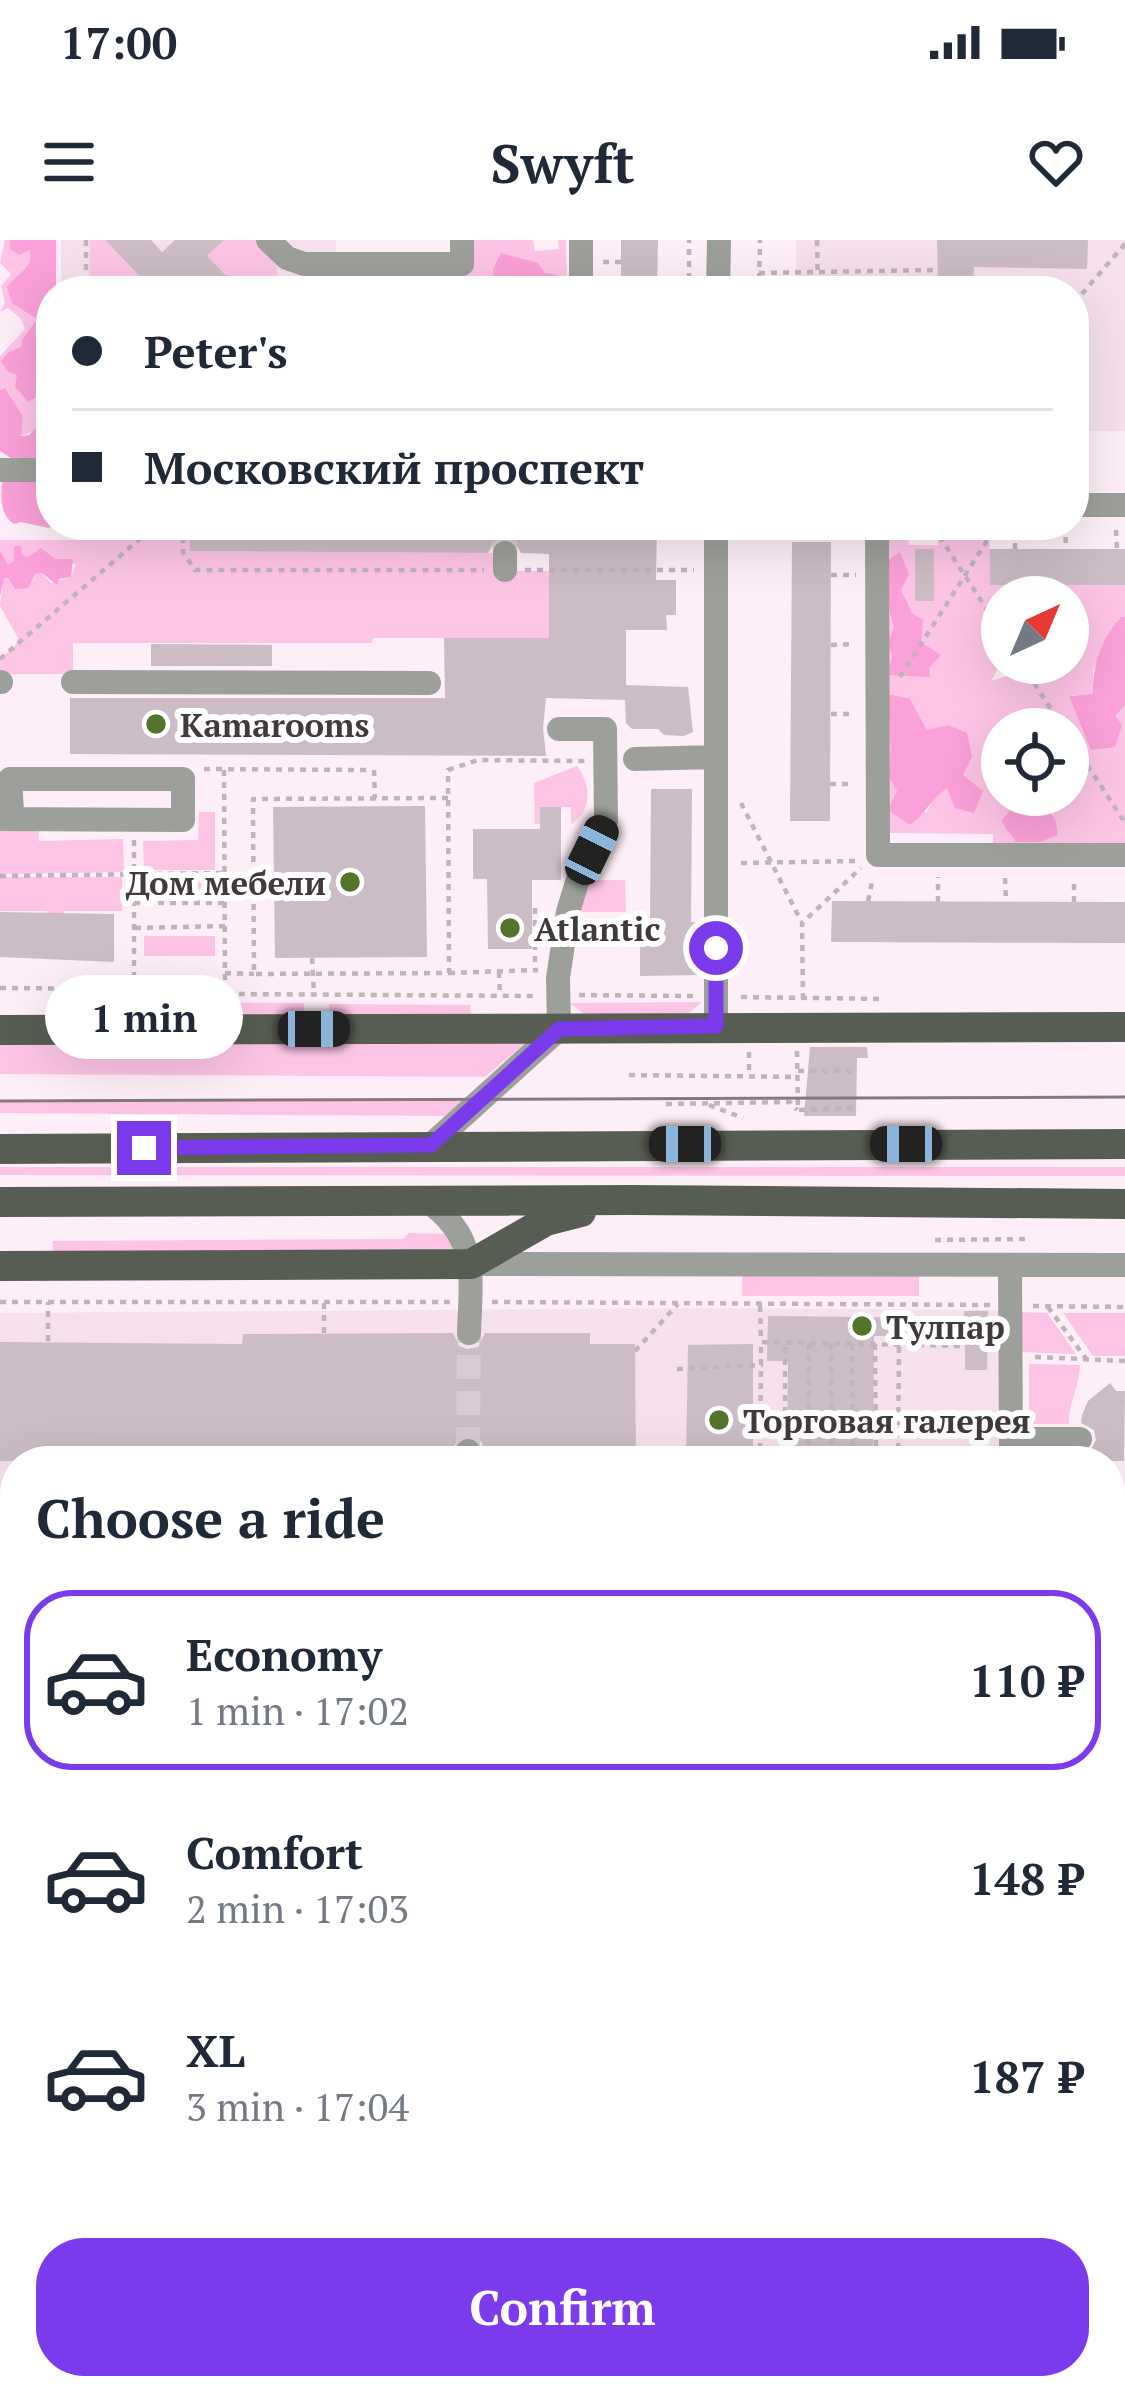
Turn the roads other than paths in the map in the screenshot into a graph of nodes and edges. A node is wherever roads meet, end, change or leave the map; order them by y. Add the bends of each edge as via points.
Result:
1 (268, 240) edge
2 (462, 240) edge
3 (580, 240) edge
4 (718, 240) edge
5 (581, 276) edge
6 (718, 276) edge
7 (0, 470) edge
8 (36, 470) edge
9 (1089, 505) edge
10 (1125, 505) edge
11 (716, 540) edge
12 (877, 540) edge
13 (73, 682) dead end
14 (430, 683) dead end
15 (559, 729) dead end
16 (716, 757) junction
17 (635, 759) dead end
18 (4, 816) edge
19 (1125, 855) edge
20 (716, 1026) junction
21 (1125, 1028) edge
22 (559, 1029) junction
23 (0, 1030) edge
24 (1125, 1144) edge
25 (431, 1145) junction
26 (0, 1149) edge
27 (633, 1200) junction
28 (428, 1201) junction
29 (0, 1202) edge
30 (1125, 1204) edge
31 (471, 1264) junction
32 (1010, 1265) junction
33 (1125, 1265) edge
34 (0, 1266) edge
35 (469, 1334) tunnel mouth
36 (1079, 1439) dead end
37 (1011, 1446) edge
38 (1036, 1446) edge

1 - 2 street via 304,265 462,264
3 - 5 street
4 - 6 street
7 - 8 street
9 - 10 street
11 - 16 street
12 - 19 street via 878,855
13 - 14 street
15 - 22 street via 605,729 607,821 578,879 547,995
16 - 17 street
16 - 20 street
18 - 18 street via 183,820 183,779 10,779 12,812
20 - 21 main road
20 - 22 main road
22 - 23 main road
22 - 25 street
24 - 25 main road
25 - 26 main road
27 - 28 main road
27 - 30 main road
27 - 31 main road via 546,1221
28 - 29 main road
28 - 31 street via 459,1231
31 - 32 street
31 - 34 main road
31 - 35 street
32 - 33 street
32 - 37 street
36 - 38 street

